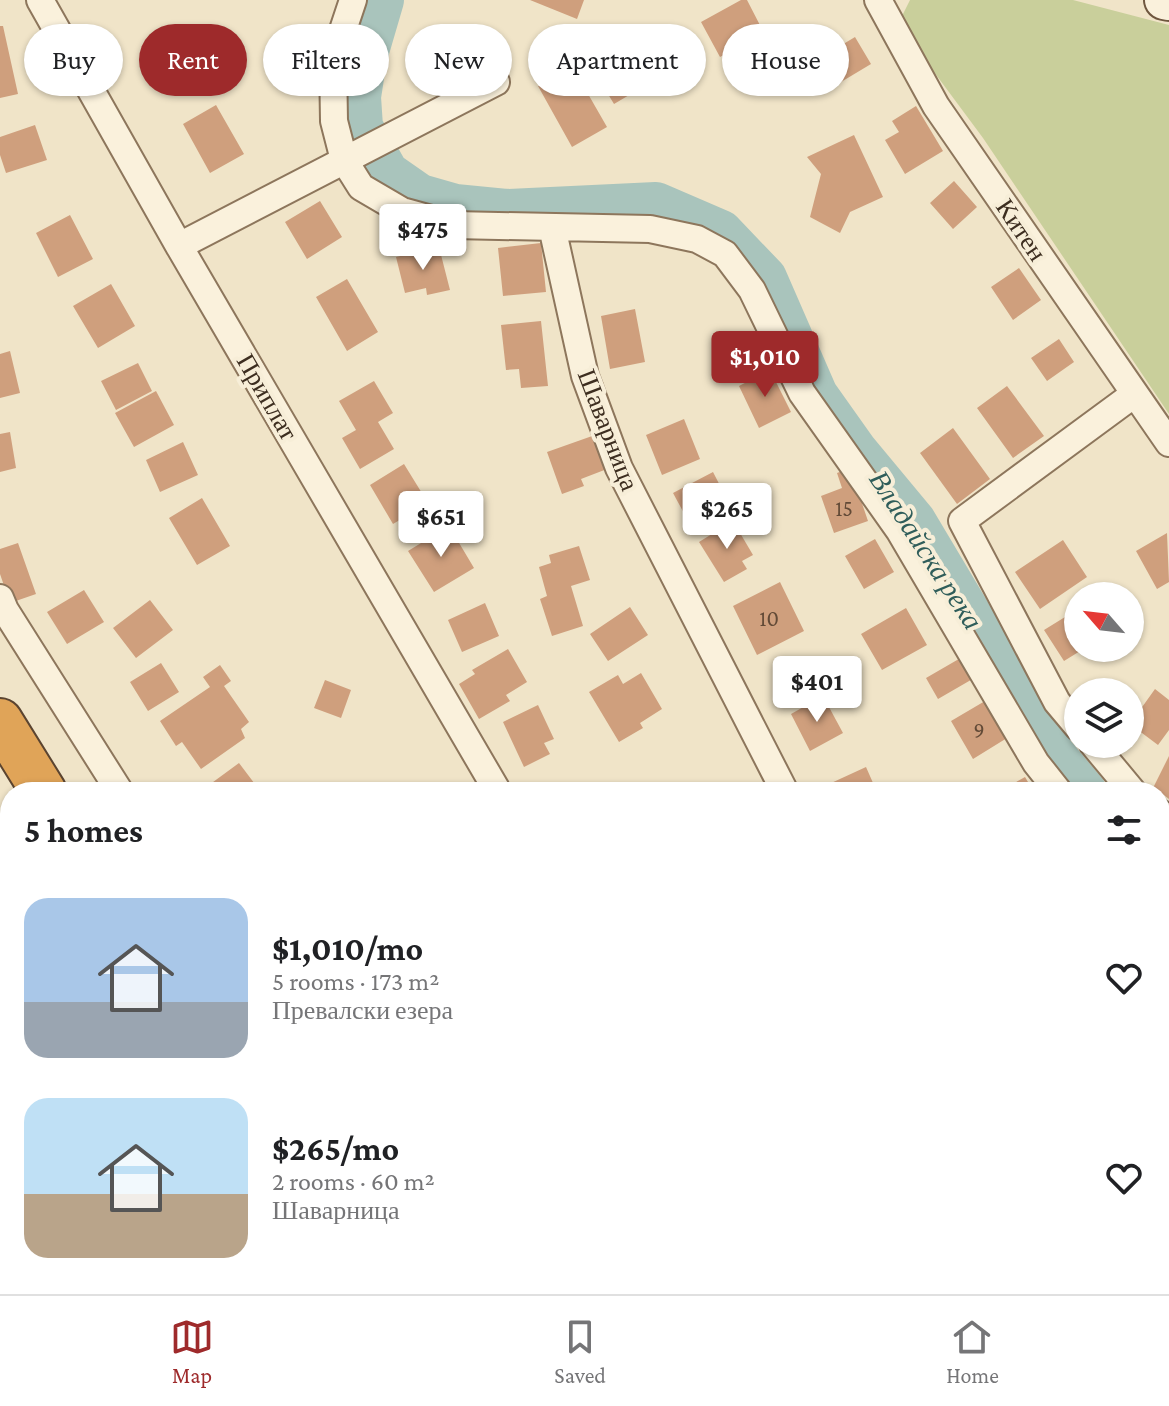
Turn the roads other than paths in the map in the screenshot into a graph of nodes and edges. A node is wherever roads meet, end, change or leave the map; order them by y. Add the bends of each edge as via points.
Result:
1 (40, 0) edge
2 (353, 0) edge
3 (883, 3) edge
4 (470, 96) edge
5 (352, 157) junction
6 (552, 227) junction
7 (179, 246) junction
8 (1133, 395) junction
9 (1169, 443) edge
10 (0, 598) edge
11 (1064, 710) edge
12 (0, 721) edge
13 (1105, 758) edge
14 (38, 782) edge
15 (114, 782) edge
16 (492, 782) edge
17 (780, 782) edge
18 (1051, 782) edge
19 (1125, 782) edge

1 - 7 street, Приплат
2 - 5 street via 333,60 334,121
3 - 8 street, Китен via 936,106
4 - 5 street
5 - 6 street via 361,187 402,211 453,225
5 - 7 street
6 - 17 street, Шаварница via 585,376 619,468
6 - 18 street via 650,229 697,239 725,254 752,290 802,393 899,530
7 - 16 street, Приплат
8 - 9 street, Китен
8 - 11 street via 962,521
10 - 15 street
12 - 14 highway
13 - 19 street

